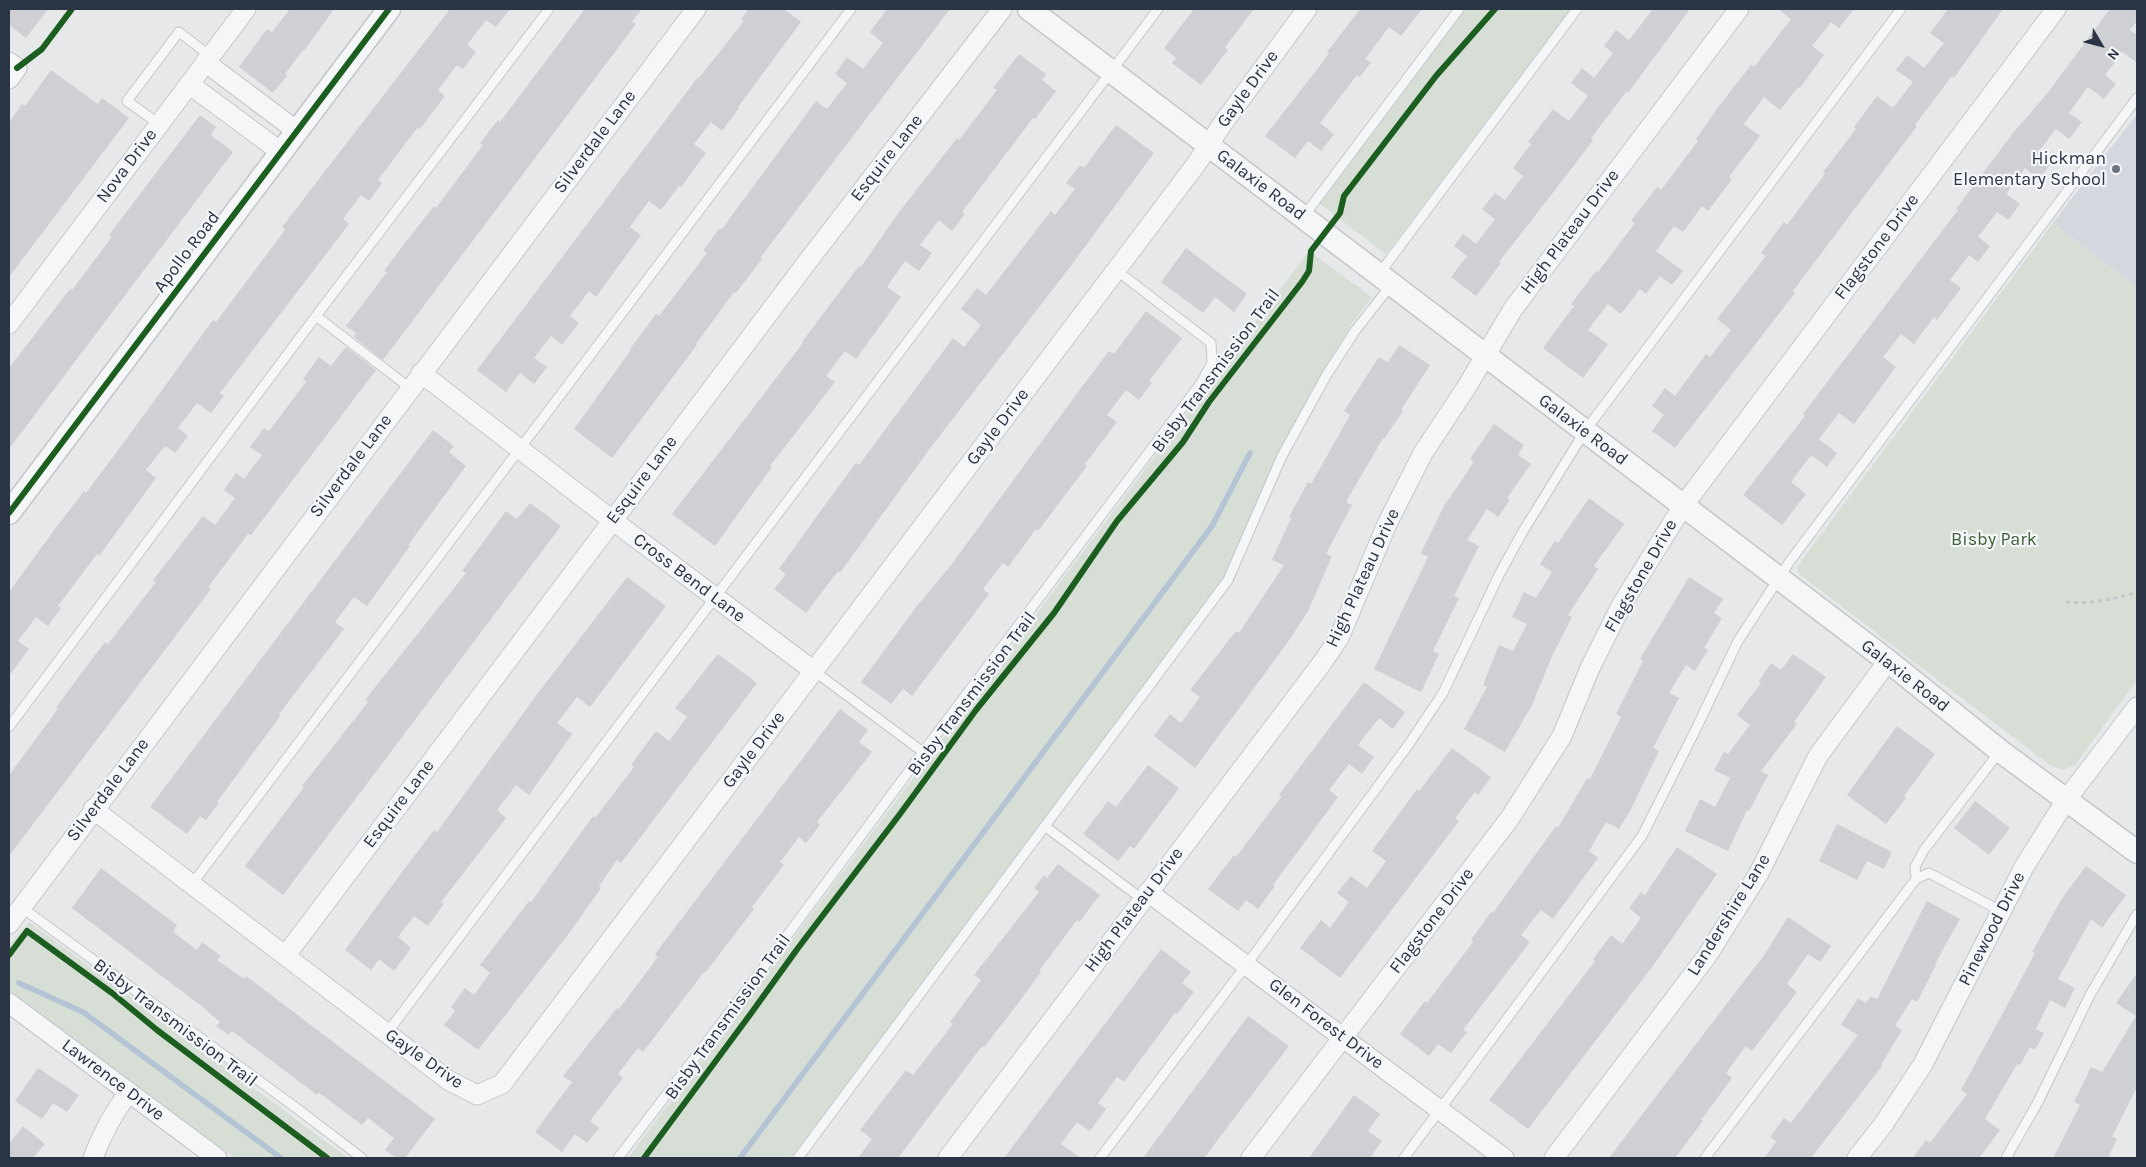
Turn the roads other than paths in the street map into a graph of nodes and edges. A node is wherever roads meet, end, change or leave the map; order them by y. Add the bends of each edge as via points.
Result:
1 (246, 9) edge
2 (389, 9) edge
3 (548, 9) edge
4 (696, 9) edge
5 (851, 9) edge
6 (1002, 9) edge
7 (1029, 9) edge
8 (1158, 9) edge
9 (1306, 9) edge
10 (1459, 9) edge
11 (1578, 9) edge
12 (1739, 9) edge
13 (1901, 9) edge
14 (2056, 9) edge
15 (208, 59) junction
16 (9, 62) edge
17 (1110, 72) junction
18 (9, 79) edge
19 (189, 84) junction
20 (2137, 98) edge
21 (159, 124) junction
22 (297, 131) junction
23 (1208, 146) junction
24 (281, 152) junction
25 (1304, 216) junction
26 (1116, 270) junction
27 (1385, 279) junction
28 (316, 316) junction
29 (9, 324) edge
30 (1486, 355) junction
31 (416, 381) junction
32 (1584, 431) junction
33 (520, 449) junction
34 (1683, 506) junction
35 (9, 513) edge
36 (612, 520) junction
37 (1779, 579) junction
38 (714, 597) junction
39 (1888, 661) junction
40 (814, 671) junction
41 (2137, 707) edge
42 (9, 727) edge
43 (2000, 751) junction
44 (923, 752) junction
45 (2066, 800) junction
46 (94, 809) junction
47 (1046, 827) junction
48 (2137, 852) edge
49 (1916, 879) junction
50 (192, 884) junction
51 (1145, 895) junction
52 (21, 907) junction
53 (2001, 911) junction
54 (2137, 914) edge
55 (9, 924) edge
56 (286, 955) junction
57 (1247, 964) junction
58 (9, 1003) edge
59 (387, 1033) junction
60 (1342, 1038) junction
61 (129, 1092) junction
62 (1441, 1110) junction
63 (93, 1158) edge
64 (217, 1158) edge
65 (362, 1158) edge
66 (618, 1158) edge
67 (798, 1158) edge
68 (948, 1158) edge
69 (1100, 1158) edge
70 (1251, 1158) edge
71 (1404, 1158) edge
72 (1504, 1158) edge
73 (1554, 1158) edge
74 (1705, 1158) edge
75 (1857, 1158) edge
76 (2006, 1158) edge

1 - 15 street, Nova Drive
2 - 22 street, Apollo Road
3 - 28 lane
4 - 31 street, Silverdale Lane
5 - 33 lane
6 - 36 street, Esquire Lane
7 - 17 street, Galaxie Road
8 - 17 lane
9 - 23 street, Gayle Drive
10 - 25 lane
11 - 27 lane
12 - 30 street, High Plateau Drive via 1513,309
13 - 32 lane
14 - 34 street, Flagstone Drive
15 - 19 street, Nova Drive
15 - 21 lane via 179,32 127,101
15 - 22 street
16 - 18 street via 17,68
17 - 23 street, Galaxie Road
17 - 38 lane
19 - 21 street, Nova Drive
19 - 24 street
20 - 37 lane
21 - 29 street, Nova Drive
22 - 24 street, Apollo Road
23 - 25 street, Galaxie Road
23 - 26 street, Gayle Drive
24 - 35 street, Apollo Road
25 - 27 street, Galaxie Road
26 - 40 street, Gayle Drive
26 - 44 lane via 1200,332 1211,343 1212,363 1201,383
27 - 30 street, Galaxie Road
27 - 47 lane via 1282,456 1228,580
28 - 31 lane
28 - 42 lane
30 - 32 street, Galaxie Road
30 - 51 street, High Plateau Drive via 1423,453 1386,524 1339,638
31 - 33 street, Cross Bend Lane
31 - 46 street, Silverdale Lane
32 - 34 street, Galaxie Road
32 - 57 lane via 1508,558 1443,693
33 - 36 street, Cross Bend Lane
33 - 50 lane
34 - 37 street, Galaxie Road
34 - 60 street, Flagstone Drive via 1622,604 1590,668 1562,736 1537,778
36 - 38 street, Cross Bend Lane
36 - 56 street, Esquire Lane
37 - 39 street, Galaxie Road
37 - 62 lane via 1738,641 1642,836
38 - 40 street, Cross Bend Lane
38 - 59 lane
39 - 43 street, Galaxie Road
39 - 73 street, Landershire Lane via 1818,756 1759,873 1707,956
40 - 44 lane
40 - 59 street, Gayle Drive via 502,1084 477,1095 448,1080
41 - 45 street, Pinewood Drive
43 - 45 street, Galaxie Road
43 - 49 lane via 1924,850 1915,867
44 - 66 lane
45 - 48 street, Galaxie Road
45 - 53 street, Pinewood Drive
46 - 50 street, Gayle Drive
46 - 52 street, Silverdale Lane
47 - 51 lane
47 - 67 lane
49 - 53 lane via 1929,874
49 - 74 lane
50 - 56 street, Gayle Drive
51 - 57 street, Glen Forest Drive
51 - 68 street, High Plateau Drive
52 - 55 street, Silverdale Lane
52 - 65 lane
53 - 75 street, Pinewood Drive via 1923,1064
54 - 76 lane via 2090,995 2038,1102
56 - 59 street, Gayle Drive
57 - 60 street, Glen Forest Drive
57 - 69 lane
58 - 61 street, Lawrence Drive
60 - 62 street, Glen Forest Drive
60 - 70 street, Flagstone Drive
61 - 63 street via 114,1112
61 - 64 street, Lawrence Drive
62 - 71 lane
62 - 72 street, Glen Forest Drive

